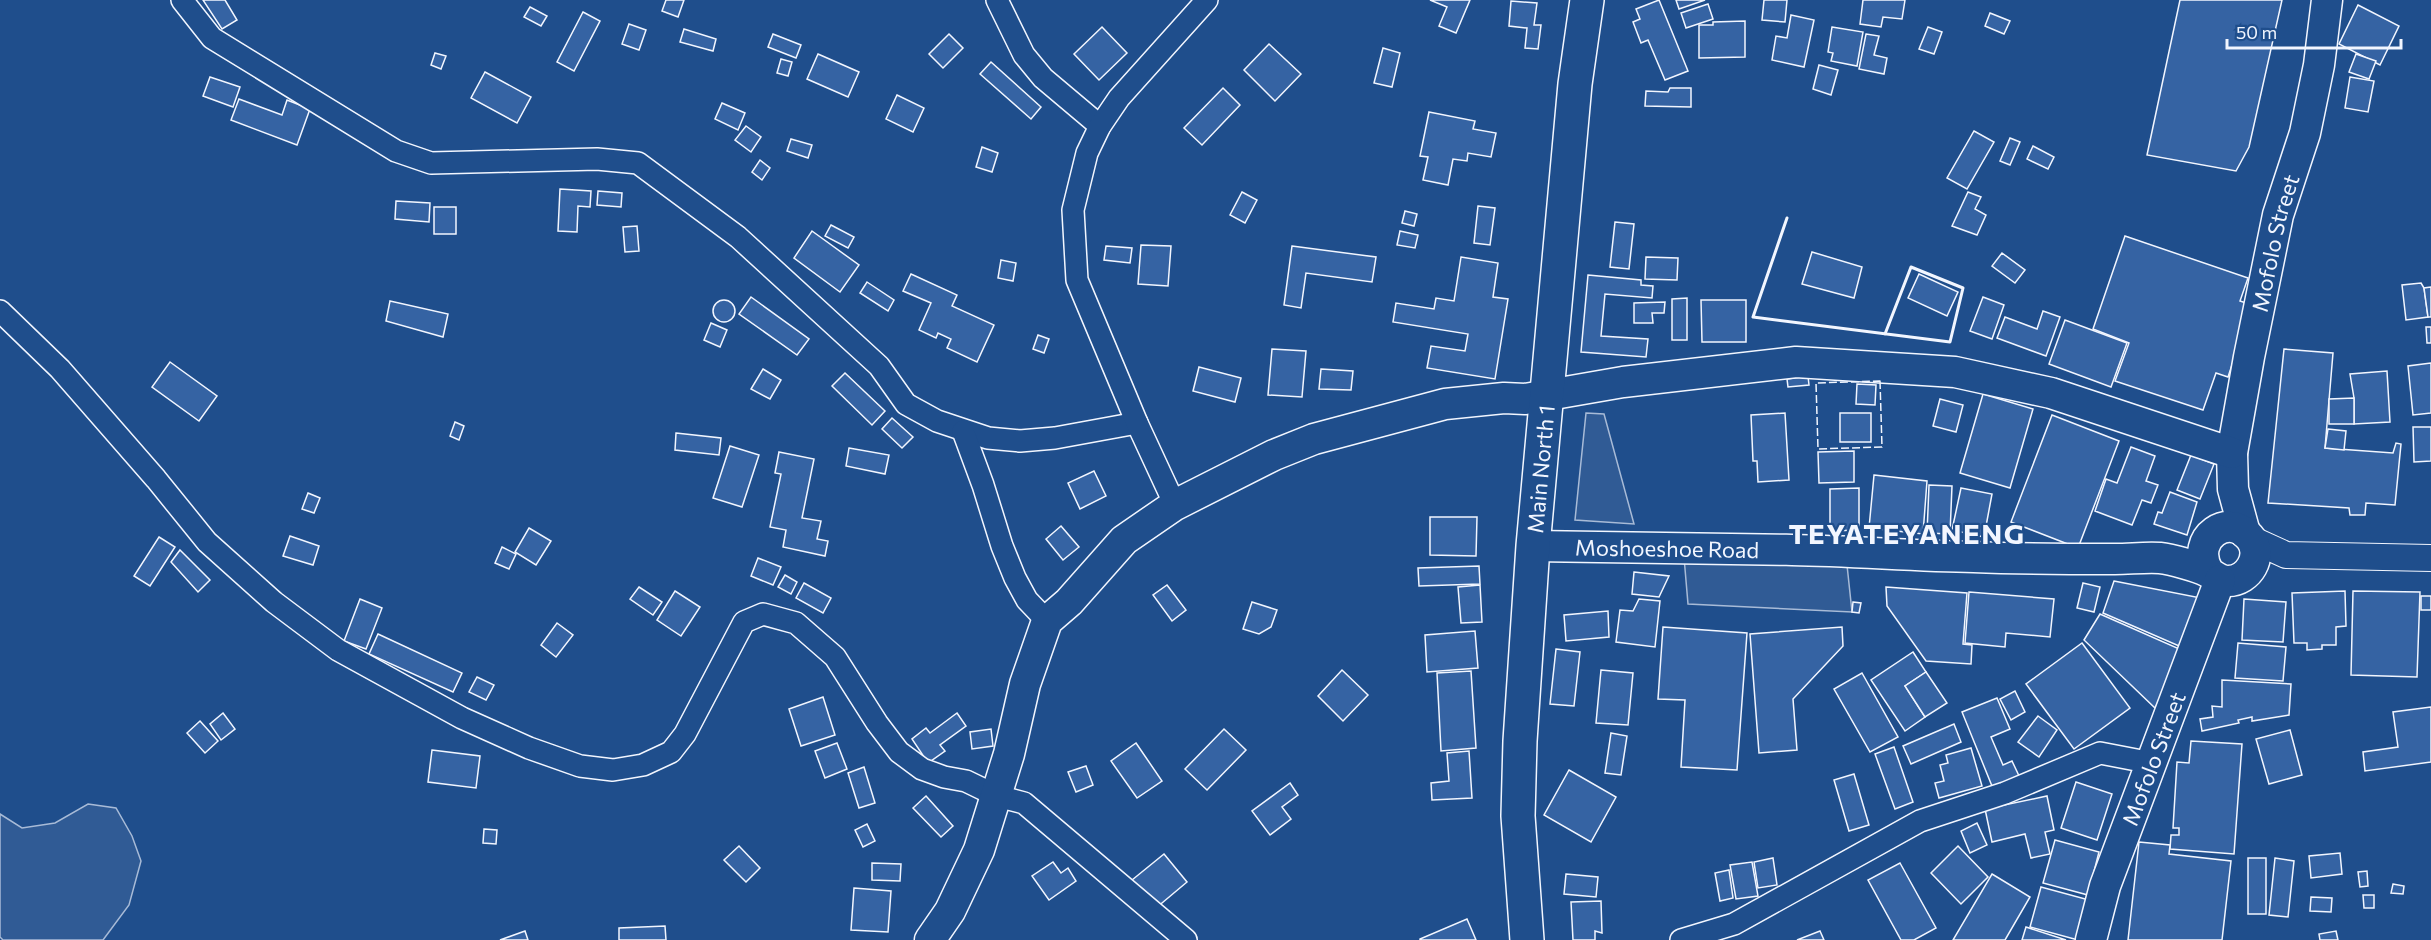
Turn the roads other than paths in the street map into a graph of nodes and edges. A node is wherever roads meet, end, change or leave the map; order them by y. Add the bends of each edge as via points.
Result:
1 (182, 0) edge
2 (997, 0) edge
3 (1208, 0) edge
4 (1587, 0) edge
5 (2327, 0) edge
6 (1100, 126) junction
7 (0, 311) edge
8 (1547, 394) junction
9 (1137, 423) junction
10 (963, 431) junction
11 (2232, 453) junction
12 (2233, 489) junction
13 (1175, 505) junction
14 (2210, 536) junction
15 (2248, 536) junction
16 (1533, 546) junction
17 (2286, 555) junction
18 (2161, 558) junction
19 (2431, 558) edge
20 (2250, 571) junction
21 (2214, 576) junction
22 (1047, 621) junction
23 (2152, 763) junction
24 (997, 796) junction
25 (930, 940) edge
26 (1186, 940) edge
27 (1527, 940) edge
28 (1681, 940) edge
29 (2091, 940) edge

1 - 10 street via 212,38 396,151 431,163 586,159 638,163 747,245 879,366 906,404
2 - 6 street via 1024,55 1043,78
3 - 6 street via 1119,98
4 - 8 main road, Main North 1 via 1575,84
5 - 11 main road, Mofolo Street via 2305,133 2278,216
6 - 9 street via 1087,153 1072,210 1077,280
7 - 24 street via 60,369 207,542 274,602 338,650 462,718 580,766 613,770 643,765 671,752 685,734 744,622 763,614 796,623 835,657 899,752 922,769 966,781
8 - 11 main road via 1796,362 1955,372 2051,393
8 - 13 main road via 1445,404 1314,439
8 - 16 main road, Main North 1
9 - 10 street via 1020,441
9 - 13 street
10 - 22 street via 1015,578 1027,600
11 - 12 main road, Mofolo Street
12 - 14 main road, Mofolo Street
12 - 15 main road, Mofolo Street
13 - 22 main road via 1124,540
14 - 15 main road via 2230,527
14 - 18 main road, Moshoeshoe Road
14 - 21 main road via 2202,556
15 - 17 street
15 - 20 main road via 2255,555
16 - 18 main road, Moshoeshoe Road via 1793,550 1973,558
16 - 27 main road, Main North 1 via 1518,816
17 - 19 street
17 - 20 street
18 - 21 main road, Moshoeshoe Road
20 - 21 main road via 2236,580
21 - 23 main road, Mofolo Street
22 - 24 main road via 1025,684
23 - 28 street via 2100,753 2005,793 1920,821 1734,924
23 - 29 main road, Mofolo Street via 2105,886
24 - 25 main road via 979,850 950,911
24 - 26 street via 1024,803

